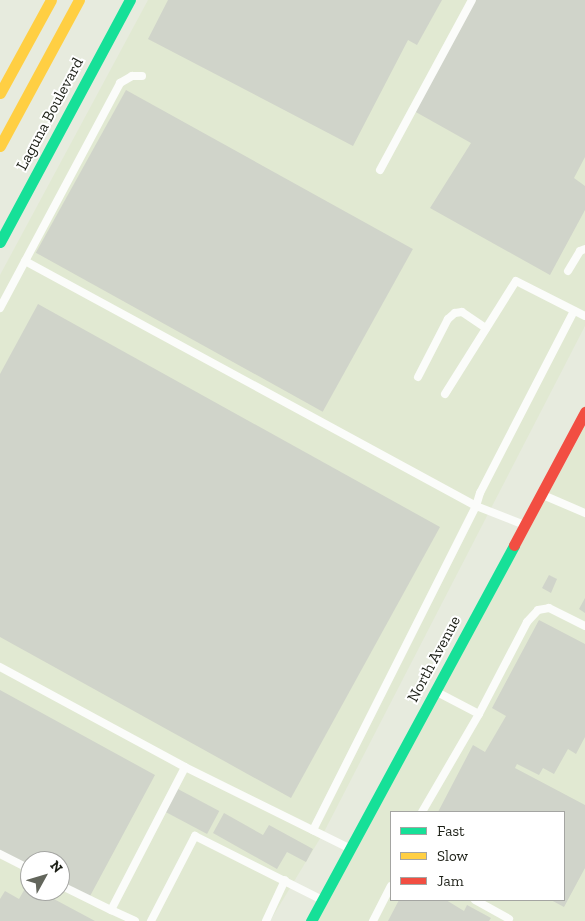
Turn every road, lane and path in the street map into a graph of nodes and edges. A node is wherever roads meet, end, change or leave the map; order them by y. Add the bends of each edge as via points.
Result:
1 (51, 0) edge
2 (79, 0) edge
3 (130, 0) edge
4 (472, 0) edge
5 (142, 76) dead end
6 (0, 93) edge
7 (0, 146) edge
8 (380, 170) dead end
9 (0, 242) edge
10 (585, 249) edge
11 (26, 261) junction
12 (568, 271) dead end
13 (0, 308) edge
14 (574, 311) junction
15 (585, 316) edge
16 (486, 328) junction
17 (418, 377) dead end
18 (445, 394) dead end
19 (585, 412) edge
20 (541, 494) junction
21 (476, 506) junction
22 (585, 513) edge
23 (524, 525) junction
24 (585, 626) edge
25 (0, 667) edge
26 (435, 691) junction
27 (479, 714) junction
28 (185, 767) junction
29 (423, 811) edge
30 (313, 830) junction
31 (350, 849) junction
32 (0, 854) edge
33 (20, 864) edge
34 (285, 880) junction
35 (390, 888) edge
36 (70, 890) edge
37 (322, 900) junction
38 (477, 901) edge
39 (111, 910) junction
40 (509, 919) dead end
41 (135, 921) edge
42 (152, 921) edge
43 (266, 921) edge
44 (311, 921) edge
45 (373, 921) edge

1 - 6 main road
2 - 7 main road
3 - 9 main road, Laguna Boulevard
4 - 8 lane
5 - 11 lane via 132,76 120,83
10 - 12 lane via 580,251
11 - 13 lane
11 - 21 lane
14 - 15 lane
14 - 16 lane via 516,281
14 - 21 lane
16 - 17 lane via 462,312 455,313 448,319
16 - 18 lane
19 - 20 main road, North Avenue
20 - 22 lane
20 - 23 main road, North Avenue
21 - 23 lane
21 - 30 lane
23 - 26 main road, North Avenue
24 - 27 lane via 549,608 538,610 527,622
25 - 28 lane
26 - 27 lane
26 - 31 main road, North Avenue
27 - 29 lane
28 - 30 lane
28 - 39 lane
30 - 31 lane
31 - 37 main road, North Avenue
32 - 33 lane
34 - 37 lane
34 - 42 lane via 195,836
34 - 43 lane
35 - 45 lane
36 - 39 lane
37 - 44 main road, North Avenue
38 - 40 lane
39 - 41 lane

